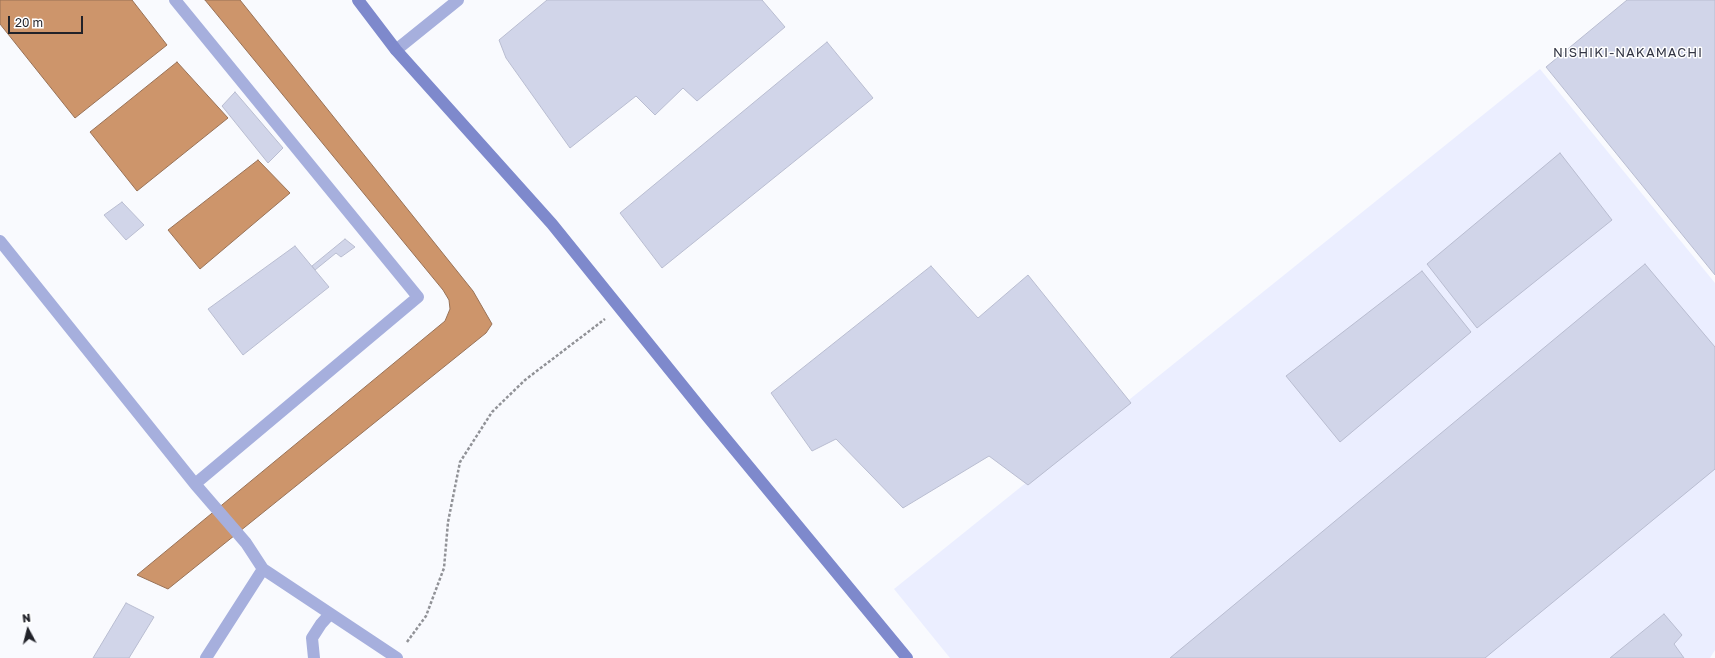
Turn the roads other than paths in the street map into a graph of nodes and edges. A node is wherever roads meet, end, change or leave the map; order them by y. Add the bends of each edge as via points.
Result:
1 (175, 0) edge
2 (358, 0) edge
3 (458, 0) edge
4 (396, 50) junction
5 (0, 241) edge
6 (195, 484) junction
7 (263, 569) junction
8 (330, 614) junction
9 (206, 658) edge
10 (314, 658) edge
11 (397, 658) edge
12 (907, 658) edge

1 - 6 street via 418,297
2 - 4 street
3 - 4 street
4 - 12 street via 552,224
5 - 6 street
6 - 7 street via 246,543
7 - 8 street
7 - 9 street
8 - 10 street via 312,638
8 - 11 street

